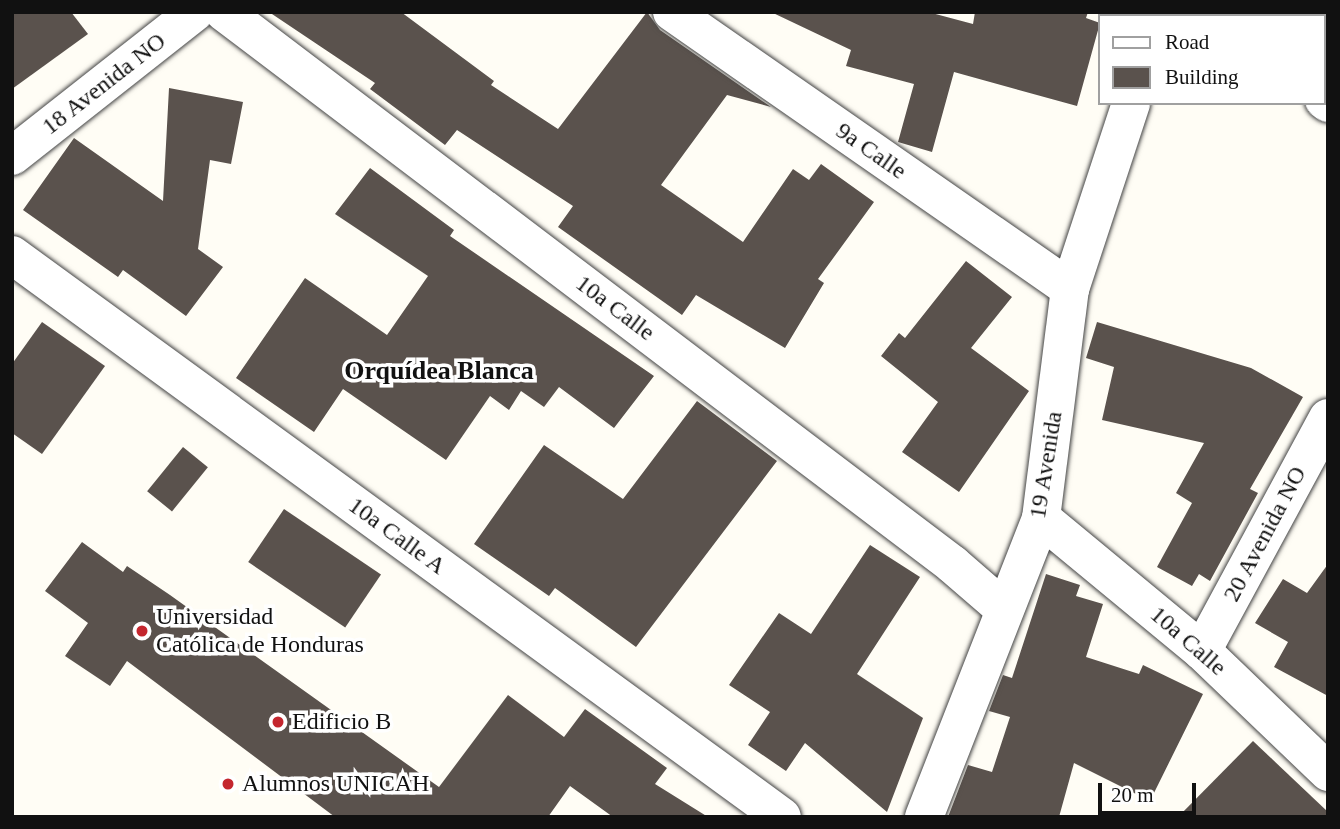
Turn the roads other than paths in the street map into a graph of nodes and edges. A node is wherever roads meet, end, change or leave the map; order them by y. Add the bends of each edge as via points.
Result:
1 (195, 12) edge
2 (224, 12) edge
3 (672, 12) edge
4 (1130, 105) edge
5 (12, 156) edge
6 (12, 255) edge
7 (1070, 289) junction
8 (1328, 418) edge
9 (1041, 518) junction
10 (1003, 608) junction
11 (1202, 651) junction
12 (1328, 772) edge
13 (782, 817) edge
14 (924, 817) edge

1 - 5 street, 18 Avenida NO
2 - 10 street, 10a Calle via 953,564
3 - 7 street, 9a Calle
4 - 7 street, 19 Avenida
6 - 13 street, 10a Calle A
7 - 9 street, 19 Avenida
8 - 11 street, 20 Avenida NO
9 - 10 street, 19 Avenida
9 - 11 street, 10a Calle
10 - 14 street, 19 Avenida
11 - 12 street, 10a Calle

